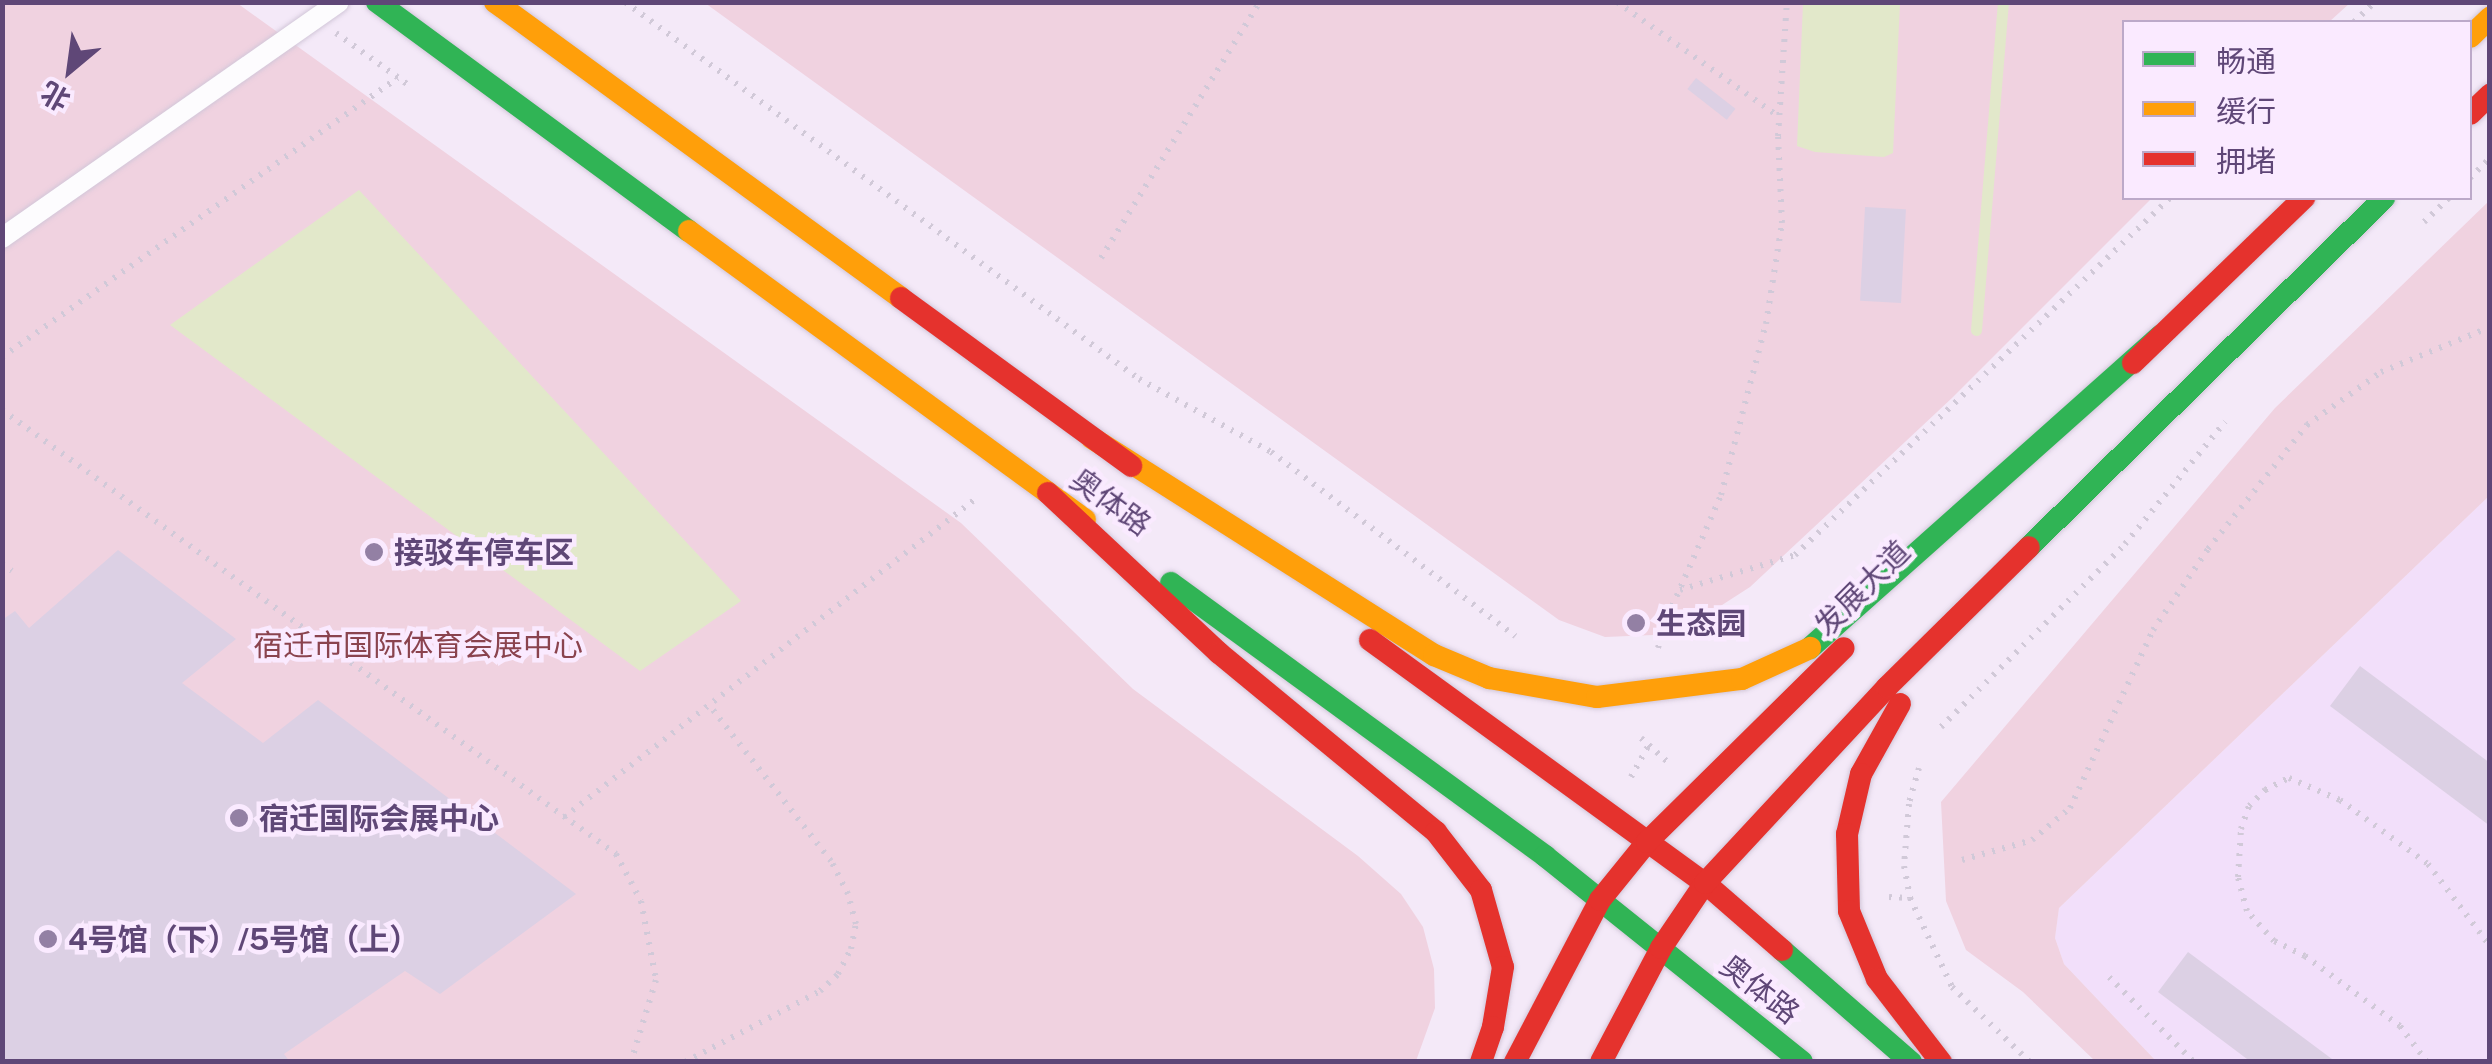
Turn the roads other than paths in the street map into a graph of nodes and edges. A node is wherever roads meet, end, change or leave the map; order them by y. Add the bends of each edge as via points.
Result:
1 (339, 2) edge
2 (377, 2) edge
3 (495, 2) edge
4 (2302, 200) edge
5 (2382, 200) edge
6 (2, 238) edge
7 (2160, 336) junction
8 (2198, 380) junction
9 (1092, 438) junction
10 (1048, 493) junction
11 (1647, 842) junction
12 (1705, 883) junction
13 (1600, 900) junction
14 (1661, 948) junction
15 (1481, 1062) edge
16 (1515, 1062) edge
17 (1600, 1062) edge
18 (1802, 1062) edge
19 (1911, 1062) edge
20 (1941, 1062) edge

1 - 6 lane
2 - 10 main road, 奥体路
3 - 9 main road, 奥体路
4 - 7 main road, 发展大道
5 - 8 main road
7 - 9 main road via 1806,652 1742,679 1597,697 1488,678 1434,654
7 - 11 main road, 发展大道
8 - 12 main road via 1887,688
8 - 20 main road via 1892,713 1861,774 1847,834 1849,911 1876,979
9 - 11 main road, 奥体路
10 - 13 main road, 奥体路
10 - 15 main road via 1219,653 1436,832 1480,890 1503,967
11 - 12 main road, 奥体路
11 - 13 main road, 发展大道
12 - 14 main road
12 - 19 main road, 奥体路
13 - 14 main road, 奥体路
13 - 16 main road, 发展大道
14 - 17 main road
14 - 18 main road, 奥体路

